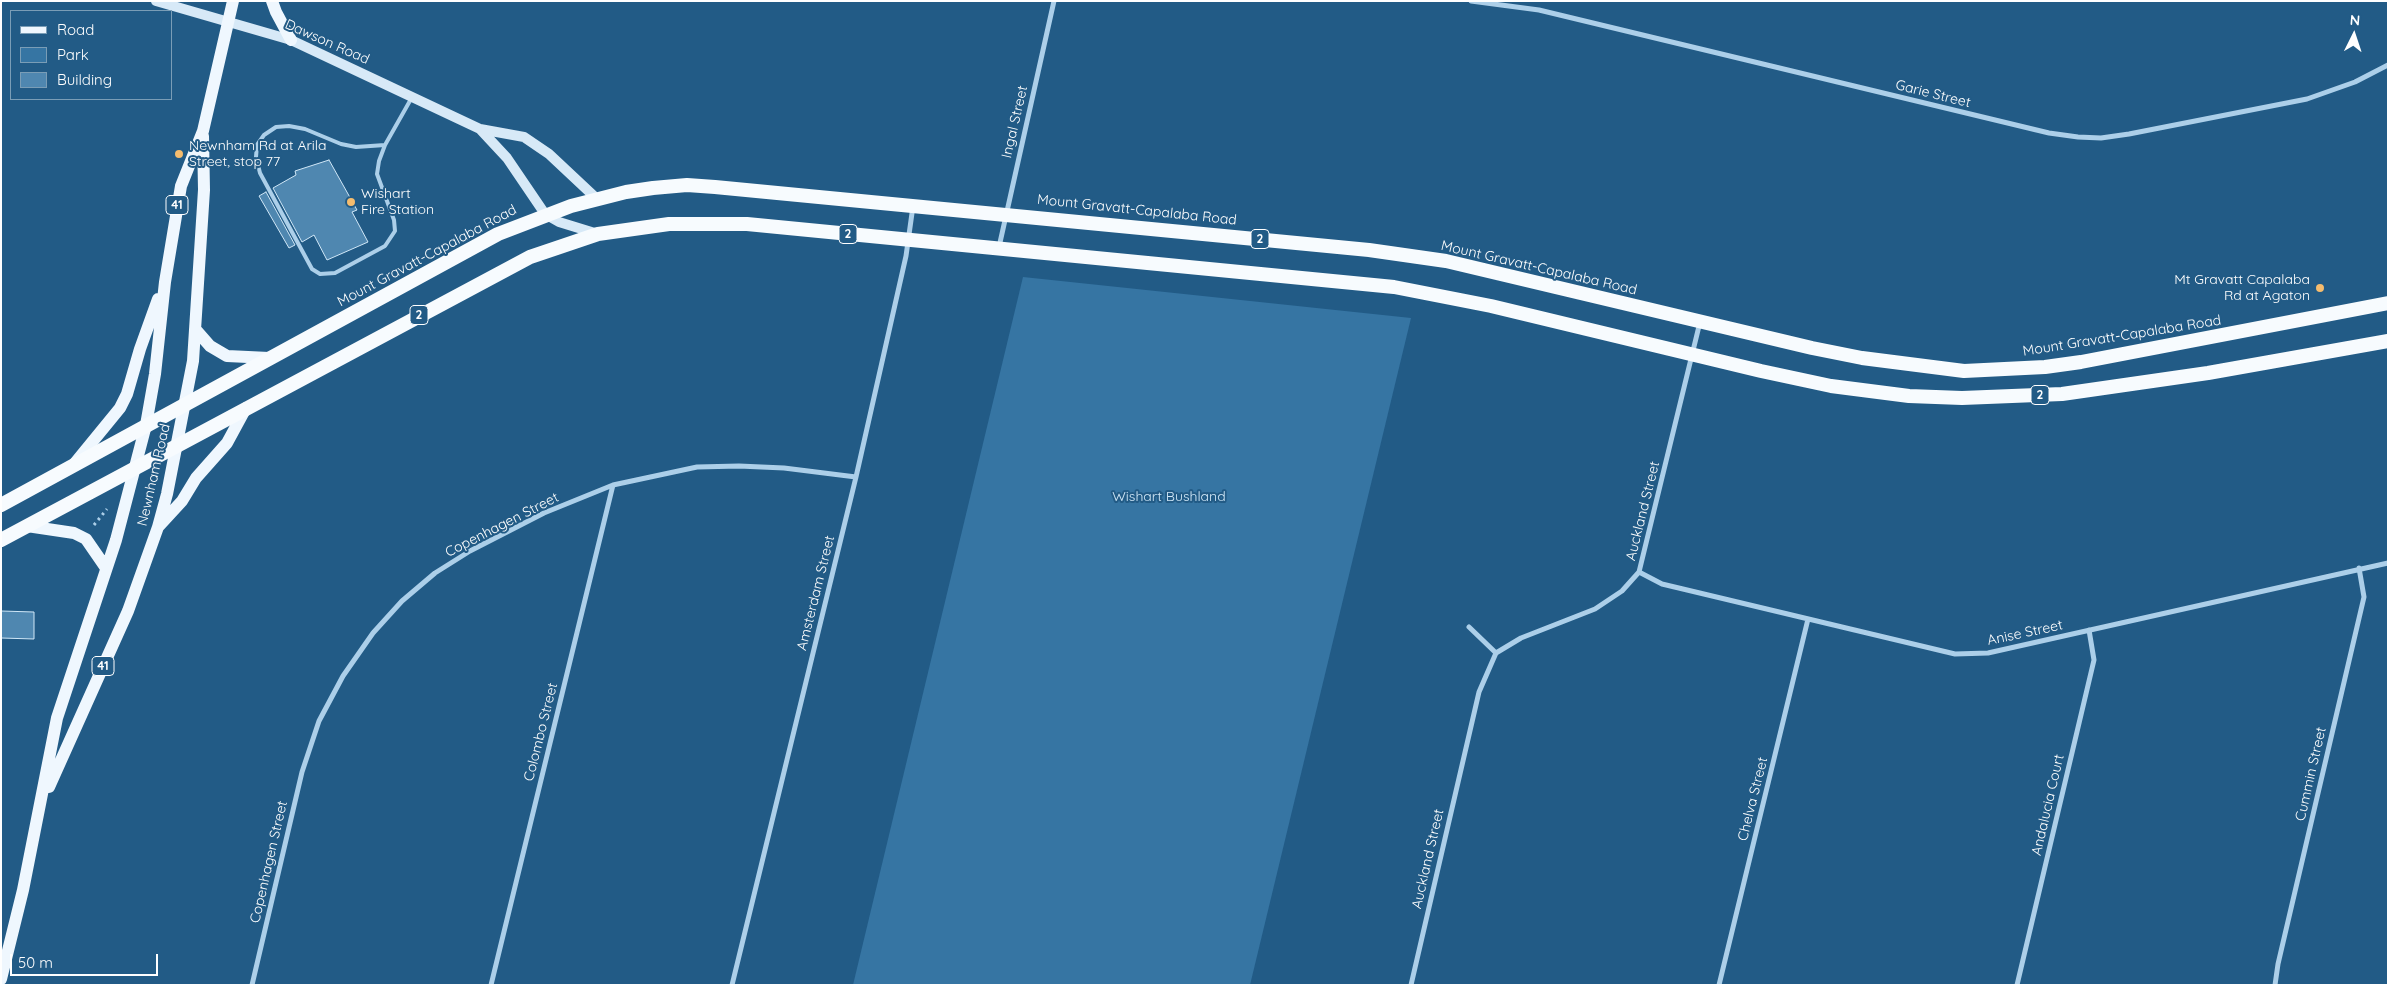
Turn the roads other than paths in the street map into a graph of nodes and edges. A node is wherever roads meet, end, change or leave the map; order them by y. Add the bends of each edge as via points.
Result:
1 (156, 1) edge
2 (232, 1) edge
3 (272, 1) edge
4 (1054, 1) edge
5 (1471, 1) edge
6 (228, 20) junction
7 (291, 40) junction
8 (2388, 65) edge
9 (412, 97) junction
10 (480, 129) junction
11 (203, 131) junction
12 (385, 145) junction
13 (597, 199) junction
14 (913, 205) junction
15 (544, 214) junction
16 (1006, 214) junction
17 (598, 234) junction
18 (909, 240) junction
19 (998, 248) junction
20 (164, 282) junction
21 (2388, 303) edge
22 (1700, 322) junction
23 (196, 330) junction
24 (2388, 341) edge
25 (1692, 354) junction
26 (269, 358) junction
27 (186, 403) junction
28 (246, 408) junction
29 (146, 425) junction
30 (177, 444) junction
31 (73, 466) junction
32 (136, 468) junction
33 (856, 476) junction
34 (613, 485) junction
35 (1, 505) edge
36 (27, 526) junction
37 (158, 526) junction
38 (1, 540) edge
39 (2388, 563) edge
40 (106, 568) junction
41 (2359, 568) junction
42 (1639, 572) junction
43 (1808, 619) junction
44 (1468, 627) dead end
45 (2089, 630) junction
46 (1496, 653) junction
47 (42, 803) junction
48 (1, 979) edge
49 (252, 985) edge
50 (491, 985) edge
51 (732, 985) edge
52 (1411, 985) edge
53 (1720, 985) edge
54 (2017, 985) edge
55 (2276, 985) edge

1 - 6 main road, Dawson Road
2 - 6 main road, Newnham Road / 41
3 - 7 main road
4 - 16 street, Ingal Street
5 - 8 street, Garie Street via 1539,10 2049,133 2078,137 2129,134 2306,99 2355,82
6 - 7 main road, Dawson Road
6 - 11 main road, Newnham Road / 41
7 - 9 main road, Dawson Road
9 - 10 main road, Dawson Road
9 - 12 lane
10 - 13 main road, Dawson Road via 524,137 537,144
10 - 15 main road, Dawson Road via 507,158
11 - 20 main road, Newnham Road / 41 via 181,186
11 - 23 main road, Newnham Road / 41 via 204,190
12 - 12 lane via 356,147 305,129 276,127 257,145 260,173 312,270 320,274 335,273 385,246 395,231 377,174
13 - 14 highway, Mount Gravatt-Capalaba Road / 2 via 644,189 687,186
13 - 15 highway, Mount Gravatt-Capalaba Road / 2
14 - 16 highway, Mount Gravatt-Capalaba Road / 2
14 - 18 street, Amsterdam Street
15 - 17 main road
15 - 26 highway, Mount Gravatt-Capalaba Road / 2 via 498,234
16 - 19 street, Ingal Street
16 - 22 highway, Mount Gravatt-Capalaba Road / 2 via 1416,257
17 - 18 highway, 2 via 669,224 724,223
17 - 28 highway, 2 via 562,244 501,271
18 - 19 highway, 2
18 - 33 street, Amsterdam Street
19 - 25 highway, 2 via 1394,287 1491,306
20 - 29 main road, Newnham Road / 41 via 156,374
20 - 31 main road via 124,401 114,418
21 - 22 highway, Mount Gravatt-Capalaba Road / 2 via 2158,348 2045,367 2004,370 1964,370 1862,358
22 - 25 street, Auckland Street
23 - 26 main road via 210,346 227,356
23 - 27 main road, Newnham Road / 41
24 - 25 highway, 2 via 2124,386 2008,398 1868,392 1761,372
25 - 42 street, Auckland Street
26 - 27 highway, Mount Gravatt-Capalaba Road / 2
27 - 29 highway, Mount Gravatt-Capalaba Road / 2
27 - 30 main road, Newnham Road / 41
28 - 30 highway, 2
28 - 37 main road via 227,443
29 - 31 highway, Mount Gravatt-Capalaba Road / 2
29 - 32 main road, Newnham Road / 41
30 - 32 highway, 2
30 - 37 main road, Newnham Road / 41
31 - 35 highway, Mount Gravatt-Capalaba Road / 2
32 - 36 highway, 2
32 - 40 main road, Newnham Road / 41
33 - 34 street, Copenhagen Street via 784,468 697,467
33 - 51 street, Amsterdam Street
34 - 49 street, Copenhagen Street via 544,514 463,556 402,601 373,633 343,676 319,721 302,772
34 - 50 street, Colombo Street
36 - 38 highway, 2
36 - 40 main road via 74,533 86,540
37 - 47 main road, Newnham Road / 41 via 128,611
39 - 41 street, Anise Street
40 - 47 main road, Newnham Road / 41 via 57,718
41 - 45 street, Anise Street
41 - 55 street, Cummin Street via 2364,597 2278,964
42 - 43 street, Anise Street via 1662,584
42 - 46 street, Auckland Street via 1622,591 1595,609 1521,638
43 - 45 street, Anise Street via 1955,654 1988,654
43 - 53 street, Chelva Street
44 - 46 street
45 - 54 street, Andalucia Court via 2094,660
46 - 52 street, Auckland Street via 1479,692
47 - 48 main road, Newnham Road / 41

